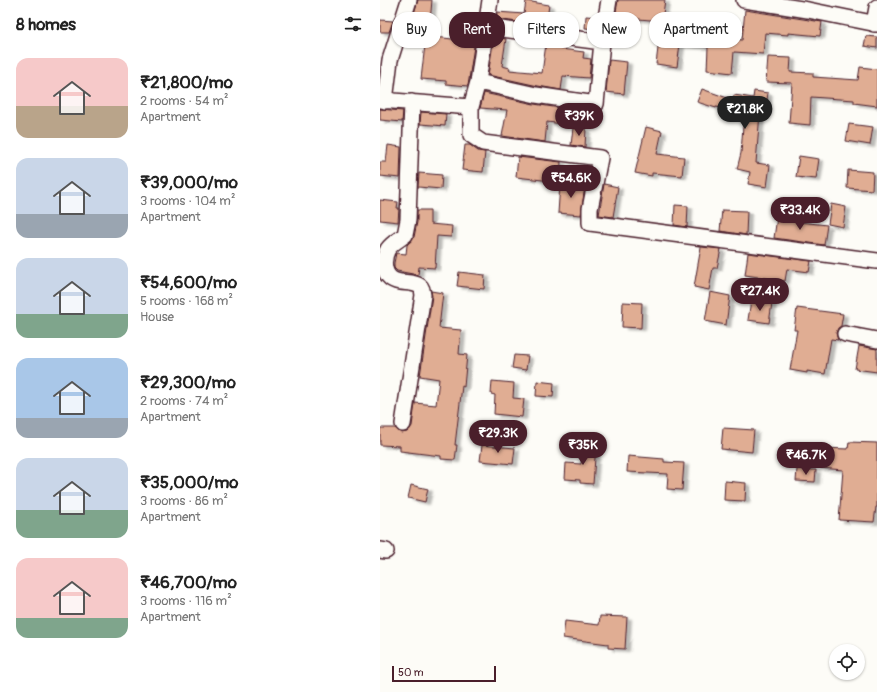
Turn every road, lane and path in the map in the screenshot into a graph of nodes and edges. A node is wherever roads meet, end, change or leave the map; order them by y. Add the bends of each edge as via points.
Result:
1 (409, 0) edge
2 (490, 0) edge
3 (609, 0) edge
4 (744, 0) edge
5 (877, 7) edge
6 (488, 12) edge
7 (607, 12) edge
8 (876, 24) edge
9 (505, 29) edge
10 (587, 40) edge
11 (483, 48) edge
12 (601, 48) edge
13 (478, 82) junction
14 (383, 101) edge
15 (412, 102) junction
16 (471, 107) junction
17 (877, 261) edge
18 (845, 334) dead end
19 (877, 340) edge
20 (403, 424) dead end

1 - 14 street via 390,60
2 - 6 street
3 - 7 street
4 - 8 street
5 - 8 street
9 - 10 street
11 - 13 street
12 - 13 street via 596,104 536,95
13 - 16 street
14 - 15 street
15 - 16 street
15 - 20 street via 408,220 405,235 389,248 385,257 388,276 395,281 419,285 422,288
16 - 17 street via 471,135 483,143 600,158 590,209 590,223
18 - 19 street

